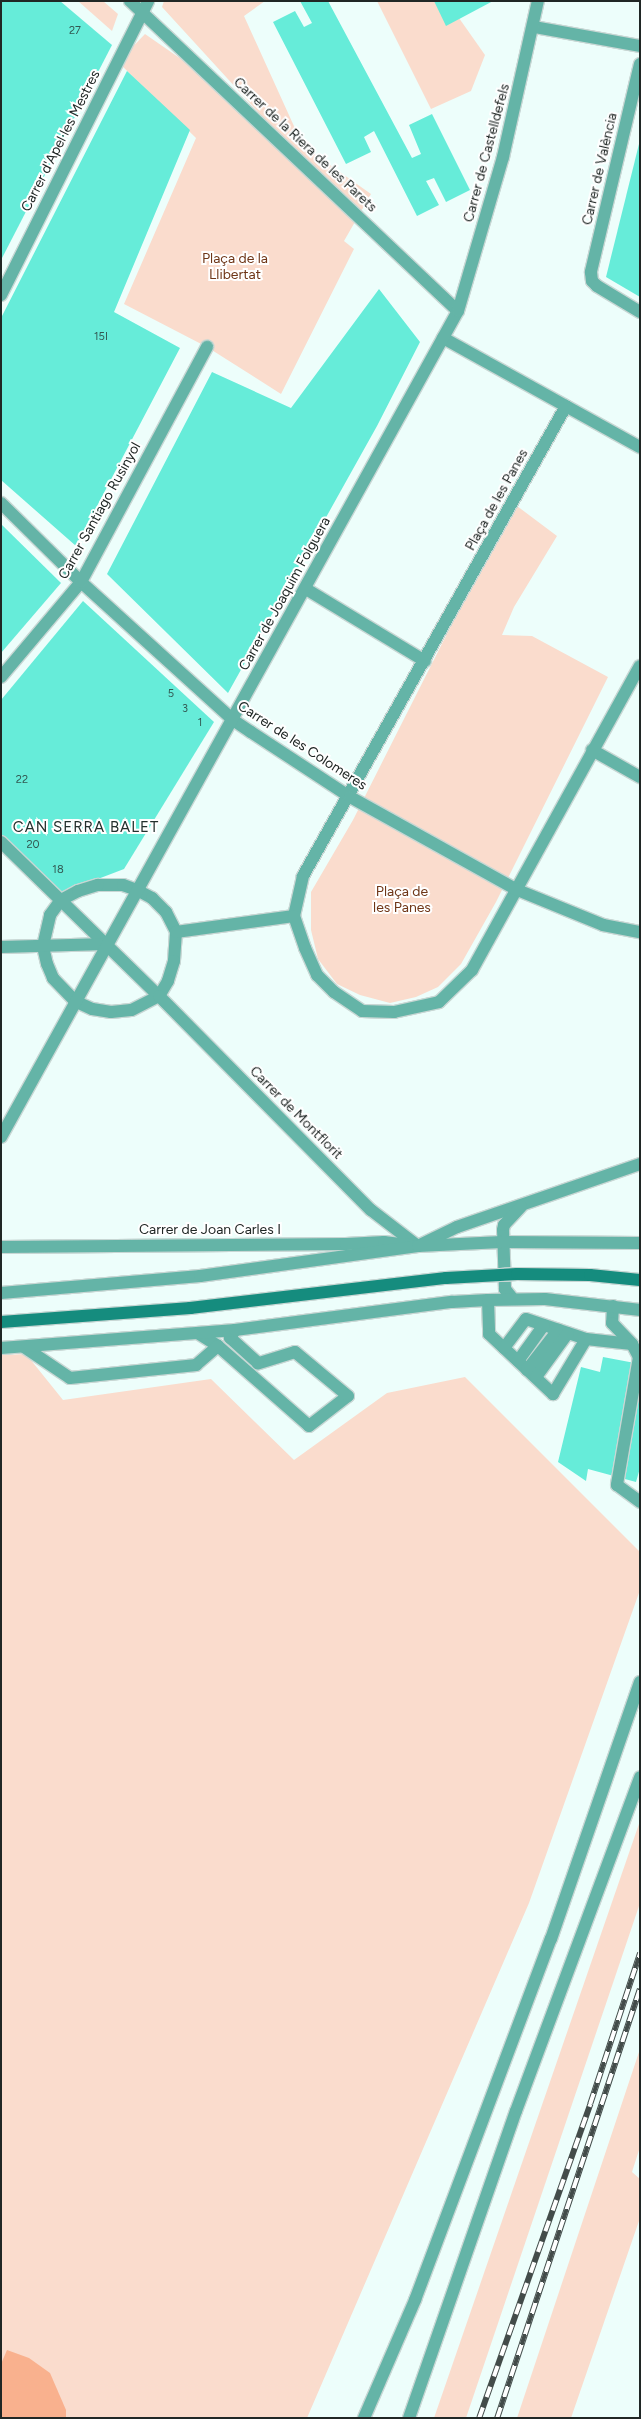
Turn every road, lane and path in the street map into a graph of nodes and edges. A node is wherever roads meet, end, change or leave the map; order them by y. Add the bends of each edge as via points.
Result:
1 (130, 1) edge
2 (538, 1) edge
3 (145, 7) edge
4 (534, 26) junction
5 (640, 46) edge
6 (640, 64) edge
7 (1, 295) edge
8 (458, 311) junction
9 (640, 312) edge
10 (443, 338) junction
11 (206, 347) dead end
12 (566, 406) junction
13 (640, 447) edge
14 (1, 503) edge
15 (80, 582) junction
16 (306, 589) junction
17 (425, 661) junction
18 (640, 666) edge
19 (1, 677) edge
20 (233, 720) junction
21 (592, 750) junction
22 (640, 777) edge
23 (350, 797) junction
24 (1, 842) edge
25 (515, 889) junction
26 (137, 890) junction
27 (61, 900) junction
28 (294, 916) junction
29 (176, 932) junction
30 (640, 932) edge
31 (106, 944) junction
32 (43, 946) junction
33 (1, 947) edge
34 (158, 996) junction
35 (75, 1001) junction
36 (1, 1137) edge
37 (635, 1167) edge
38 (522, 1205) junction
39 (502, 1242) junction
40 (640, 1243) edge
41 (418, 1246) junction
42 (1, 1247) edge
43 (640, 1280) edge
44 (1, 1293) edge
45 (513, 1299) junction
46 (488, 1300) junction
47 (613, 1306) junction
48 (639, 1310) edge
49 (1, 1322) edge
50 (544, 1325) junction
51 (235, 1330) junction
52 (563, 1331) junction
53 (199, 1334) junction
54 (586, 1339) junction
55 (632, 1344) junction
56 (218, 1346) junction
57 (24, 1347) junction
58 (1, 1348) edge
59 (504, 1348) junction
60 (518, 1360) junction
61 (532, 1374) junction
62 (640, 1502) edge
63 (640, 1682) edge
64 (640, 1777) edge
65 (364, 2418) edge
66 (409, 2418) edge

1 - 3 street, Carrer de la Riera de les Parets
2 - 4 street, Carrer de Castelldefels
3 - 7 street, Carrer d'Apel·les Mestres
3 - 8 street, Carrer de la Riera de les Parets
4 - 5 street
4 - 8 street, Carrer de Castelldefels via 503,157
6 - 9 street, Carrer de València via 591,272 592,281
8 - 10 street, Carrer de Joaquim Folguera
10 - 12 street
10 - 16 street, Carrer de Joaquim Folguera
11 - 15 street, Carrer Santiago Rusinyol
12 - 13 street
12 - 17 street, Plaça de les Panes
14 - 15 street, Carrer de les Colomeres
15 - 19 street, Carrer Santiago Rusinyol
15 - 20 street, Carrer de les Colomeres
16 - 17 street
16 - 20 street, Carrer de Joaquim Folguera
17 - 23 street, Plaça de les Panes
18 - 21 street
20 - 23 street, Carrer de les Colomeres
20 - 26 street, Carrer de Joaquim Folguera
21 - 22 street
21 - 25 street
23 - 25 street, Carrer de les Colomeres
23 - 28 street, Plaça de les Panes via 303,876
24 - 27 street
25 - 28 street via 472,970 439,1002 394,1012 362,1011 334,992 318,975
25 - 30 street, Carrer de les Colomeres via 603,925
26 - 27 street via 123,885 98,885
26 - 29 street via 152,898 166,912
26 - 31 street, Carrer de Joaquim Folguera
27 - 31 street, Carrer de Montflorit
27 - 32 street via 50,914
28 - 29 street
29 - 34 street via 174,961 168,981
31 - 32 street
31 - 34 street, Carrer de Montflorit
31 - 35 street, Carrer de Joaquim Folguera
32 - 33 street
32 - 35 street via 53,978
34 - 35 street via 131,1010 111,1012 92,1009
34 - 41 street, Carrer de Montflorit via 371,1210
35 - 36 street
37 - 38 street
38 - 39 street via 504,1225
38 - 41 street via 458,1227
39 - 40 street
39 - 41 street
39 - 45 street via 505,1289
41 - 42 street, Carrer de Joan Carles I via 384,1242
41 - 44 street via 200,1276
43 - 49 main road, bridge via 517,1274 446,1278 190,1308
45 - 46 street
45 - 47 street
46 - 51 street
46 - 59 street via 489,1334
47 - 48 street
47 - 55 street via 612,1322
50 - 52 street
50 - 59 street via 526,1319
50 - 60 street
51 - 53 street
51 - 56 street via 230,1338 258,1363 295,1352 348,1396 310,1426
52 - 54 street
52 - 61 street
53 - 56 street
53 - 57 street
54 - 55 street
54 - 61 street via 553,1394
55 - 62 street via 638,1357 617,1485
56 - 57 street via 196,1366 70,1378
57 - 58 street
59 - 60 street
60 - 61 street
63 - 65 street via 550,1939 415,2300
64 - 66 street via 516,2111

